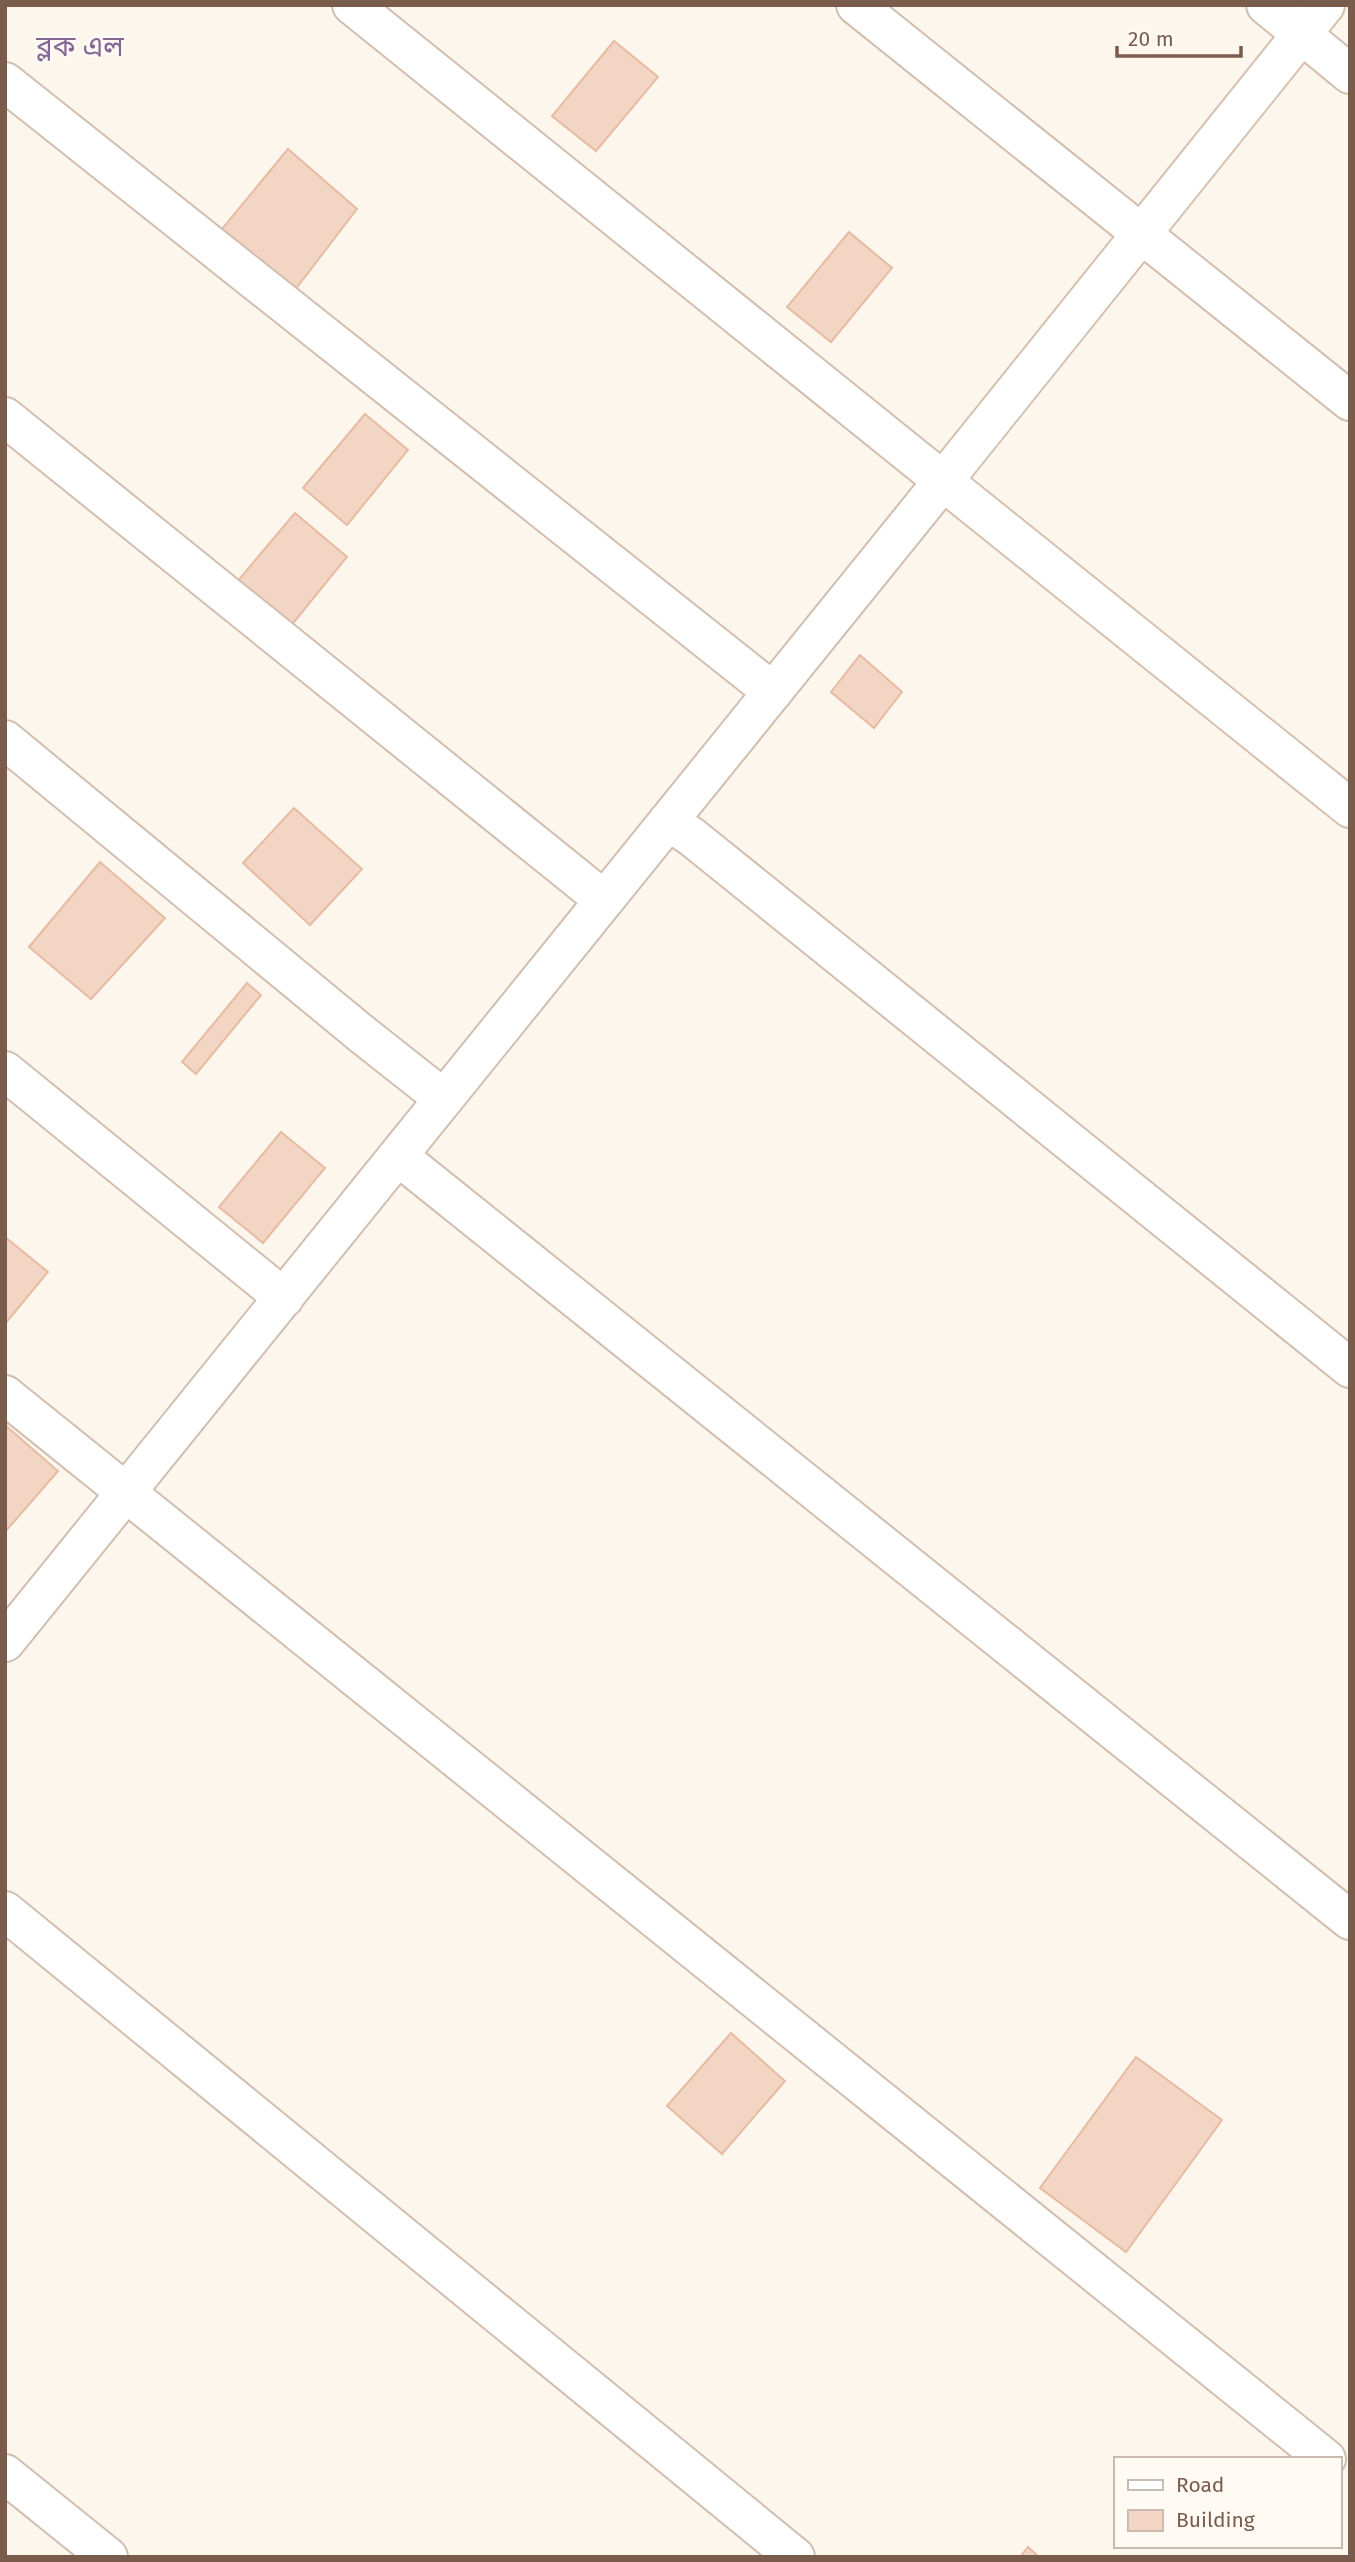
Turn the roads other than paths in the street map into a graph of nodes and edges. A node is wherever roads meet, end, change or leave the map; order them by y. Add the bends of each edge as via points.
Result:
1 (352, 5) edge
2 (856, 5) edge
3 (1266, 5) edge
4 (1325, 5) edge
5 (1302, 35) junction
6 (1350, 74) edge
7 (5, 82) edge
8 (1142, 234) junction
9 (1350, 401) edge
10 (5, 417) edge
11 (943, 481) junction
12 (773, 692) junction
13 (5, 740) edge
14 (1350, 808) edge
15 (668, 821) junction
16 (604, 900) junction
17 (5, 1071) edge
18 (444, 1099) junction
19 (398, 1156) junction
20 (284, 1298) junction
21 (1350, 1368) edge
22 (5, 1395) edge
23 (127, 1493) junction
24 (5, 1642) edge
25 (5, 1911) edge
26 (1350, 1920) edge
27 (1324, 2457) edge
28 (5, 2474) edge
29 (108, 2557) edge
30 (795, 2557) edge

1 - 11 street
2 - 8 street
3 - 5 street
4 - 5 street
5 - 6 street
5 - 8 street
7 - 12 street
8 - 9 street
8 - 11 street
10 - 16 street
11 - 12 street
11 - 14 street
12 - 15 street
13 - 18 street
15 - 16 street
15 - 21 street
16 - 18 street
17 - 20 street
18 - 19 street
19 - 20 street
19 - 26 street
20 - 23 street
22 - 23 street
23 - 24 street
23 - 27 street
25 - 30 street
28 - 29 street

